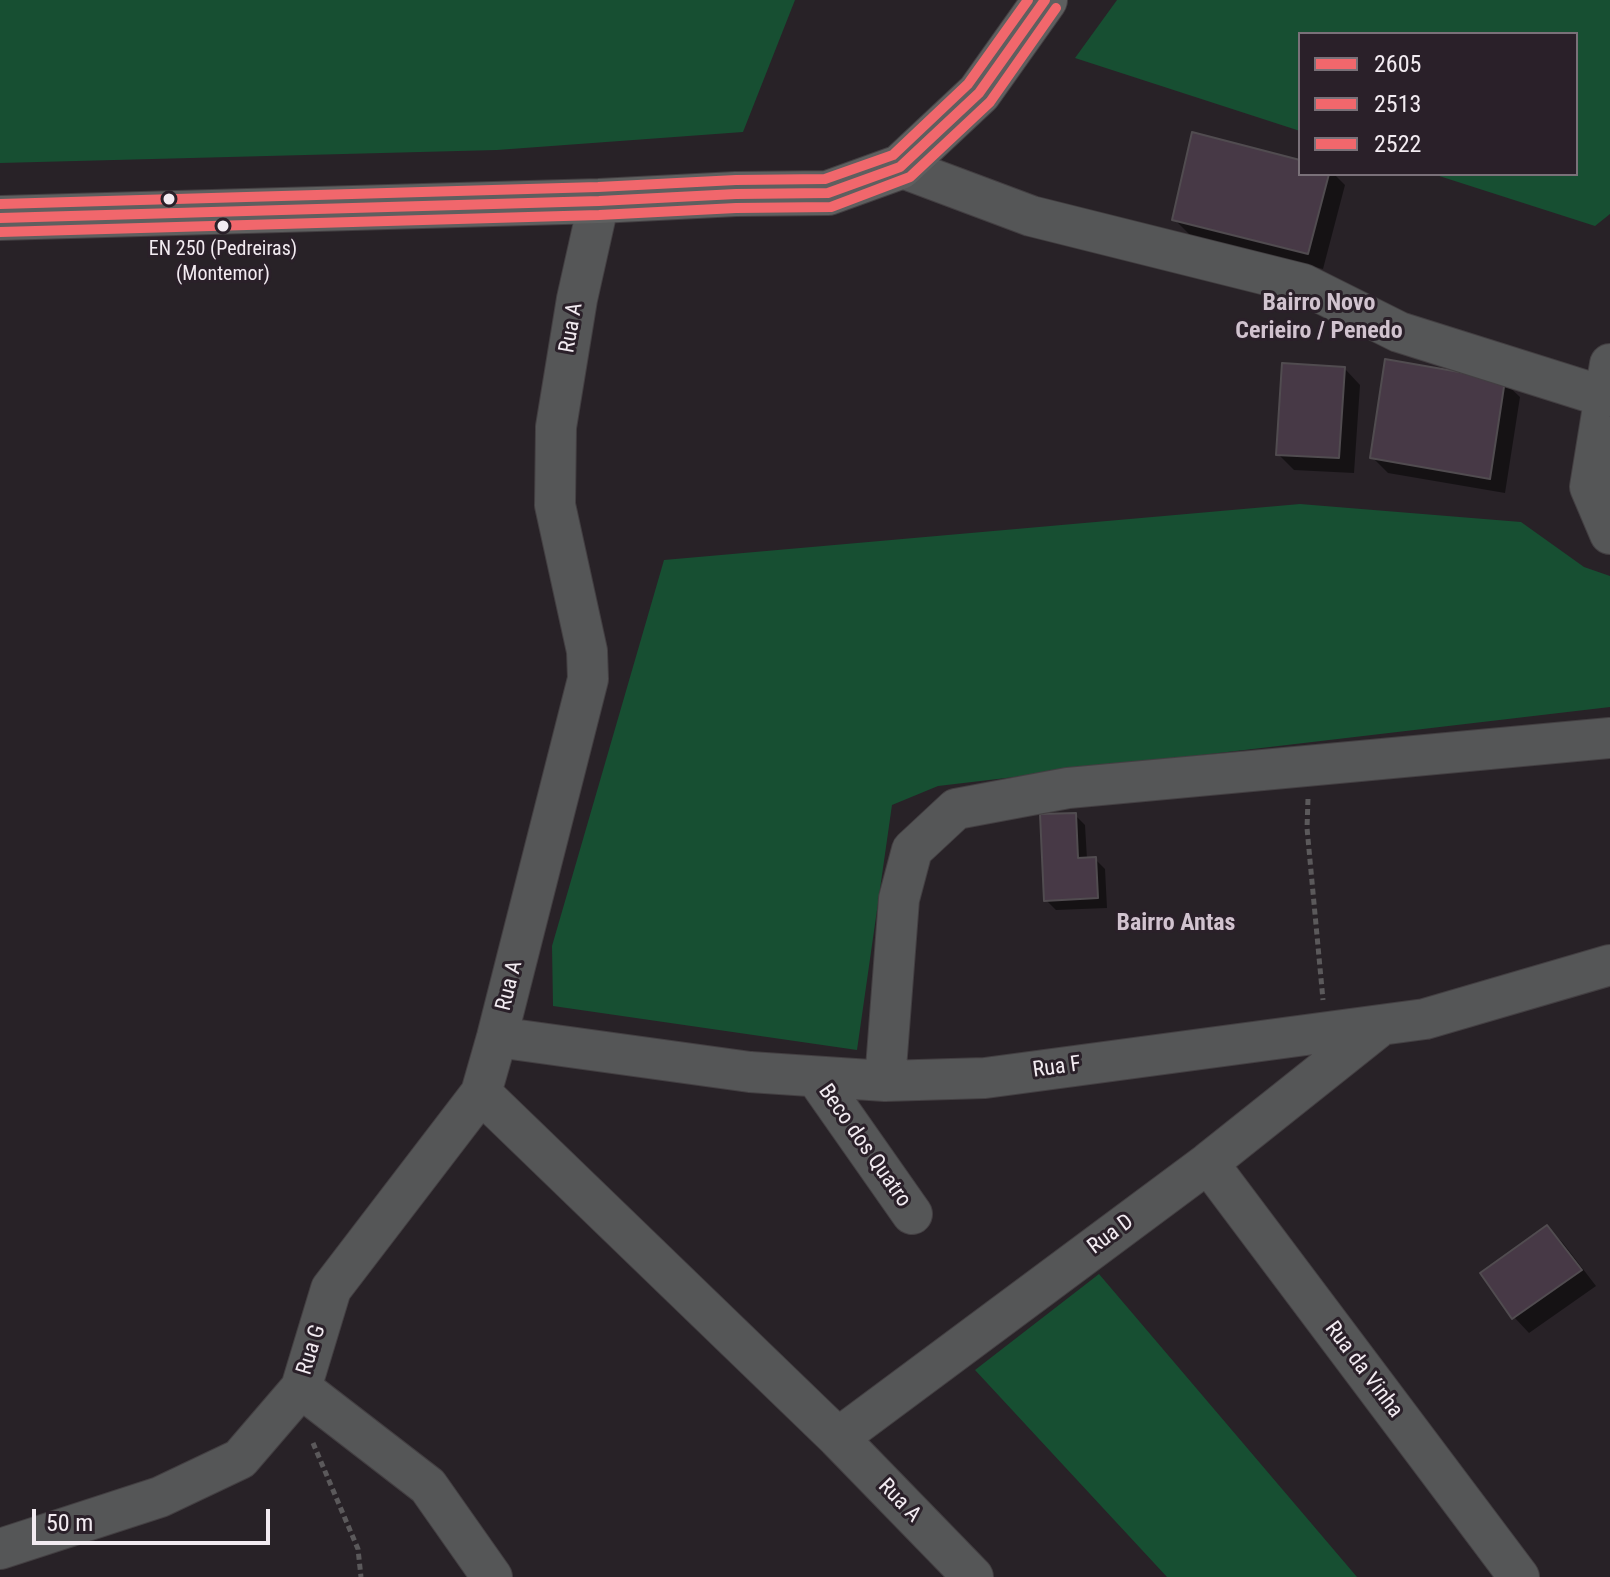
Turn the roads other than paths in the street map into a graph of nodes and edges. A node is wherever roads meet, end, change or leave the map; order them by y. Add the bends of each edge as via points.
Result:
1 (1045, 0) edge
2 (900, 167) junction
3 (599, 201) junction
4 (0, 218) edge
5 (1608, 380) edge
6 (1610, 534) edge
7 (1610, 738) edge
8 (1610, 965) edge
9 (1380, 1026) junction
10 (497, 1037) junction
11 (816, 1077) junction
12 (885, 1081) junction
13 (481, 1093) junction
14 (1208, 1163) junction
15 (912, 1214) dead end
16 (301, 1388) junction
17 (838, 1438) junction
18 (0, 1549) edge
19 (492, 1577) edge
20 (973, 1577) edge
21 (1519, 1577) edge

1 - 2 main road via 979,93
2 - 3 main road via 828,193
2 - 5 street via 1031,216 1303,284 1399,332
3 - 4 main road
3 - 10 street, Rua A via 556,427 555,505 587,651 588,679
5 - 6 street via 1590,487
7 - 12 street via 1068,788 956,809 912,850 902,887
8 - 9 street, Rua F via 1425,1019
9 - 12 street, Rua F via 985,1078
9 - 14 street, Rua D
10 - 11 street, Rua F
10 - 13 street, Rua A
11 - 12 street, Rua F
11 - 15 street, Beco dos Quatro
13 - 16 street, Rua G via 331,1289
13 - 17 street, Rua A
14 - 17 street, Rua D
14 - 21 street, Rua da Vinha
16 - 18 street via 240,1459 160,1497
16 - 19 street, Rua G via 428,1486
17 - 20 street, Rua A

